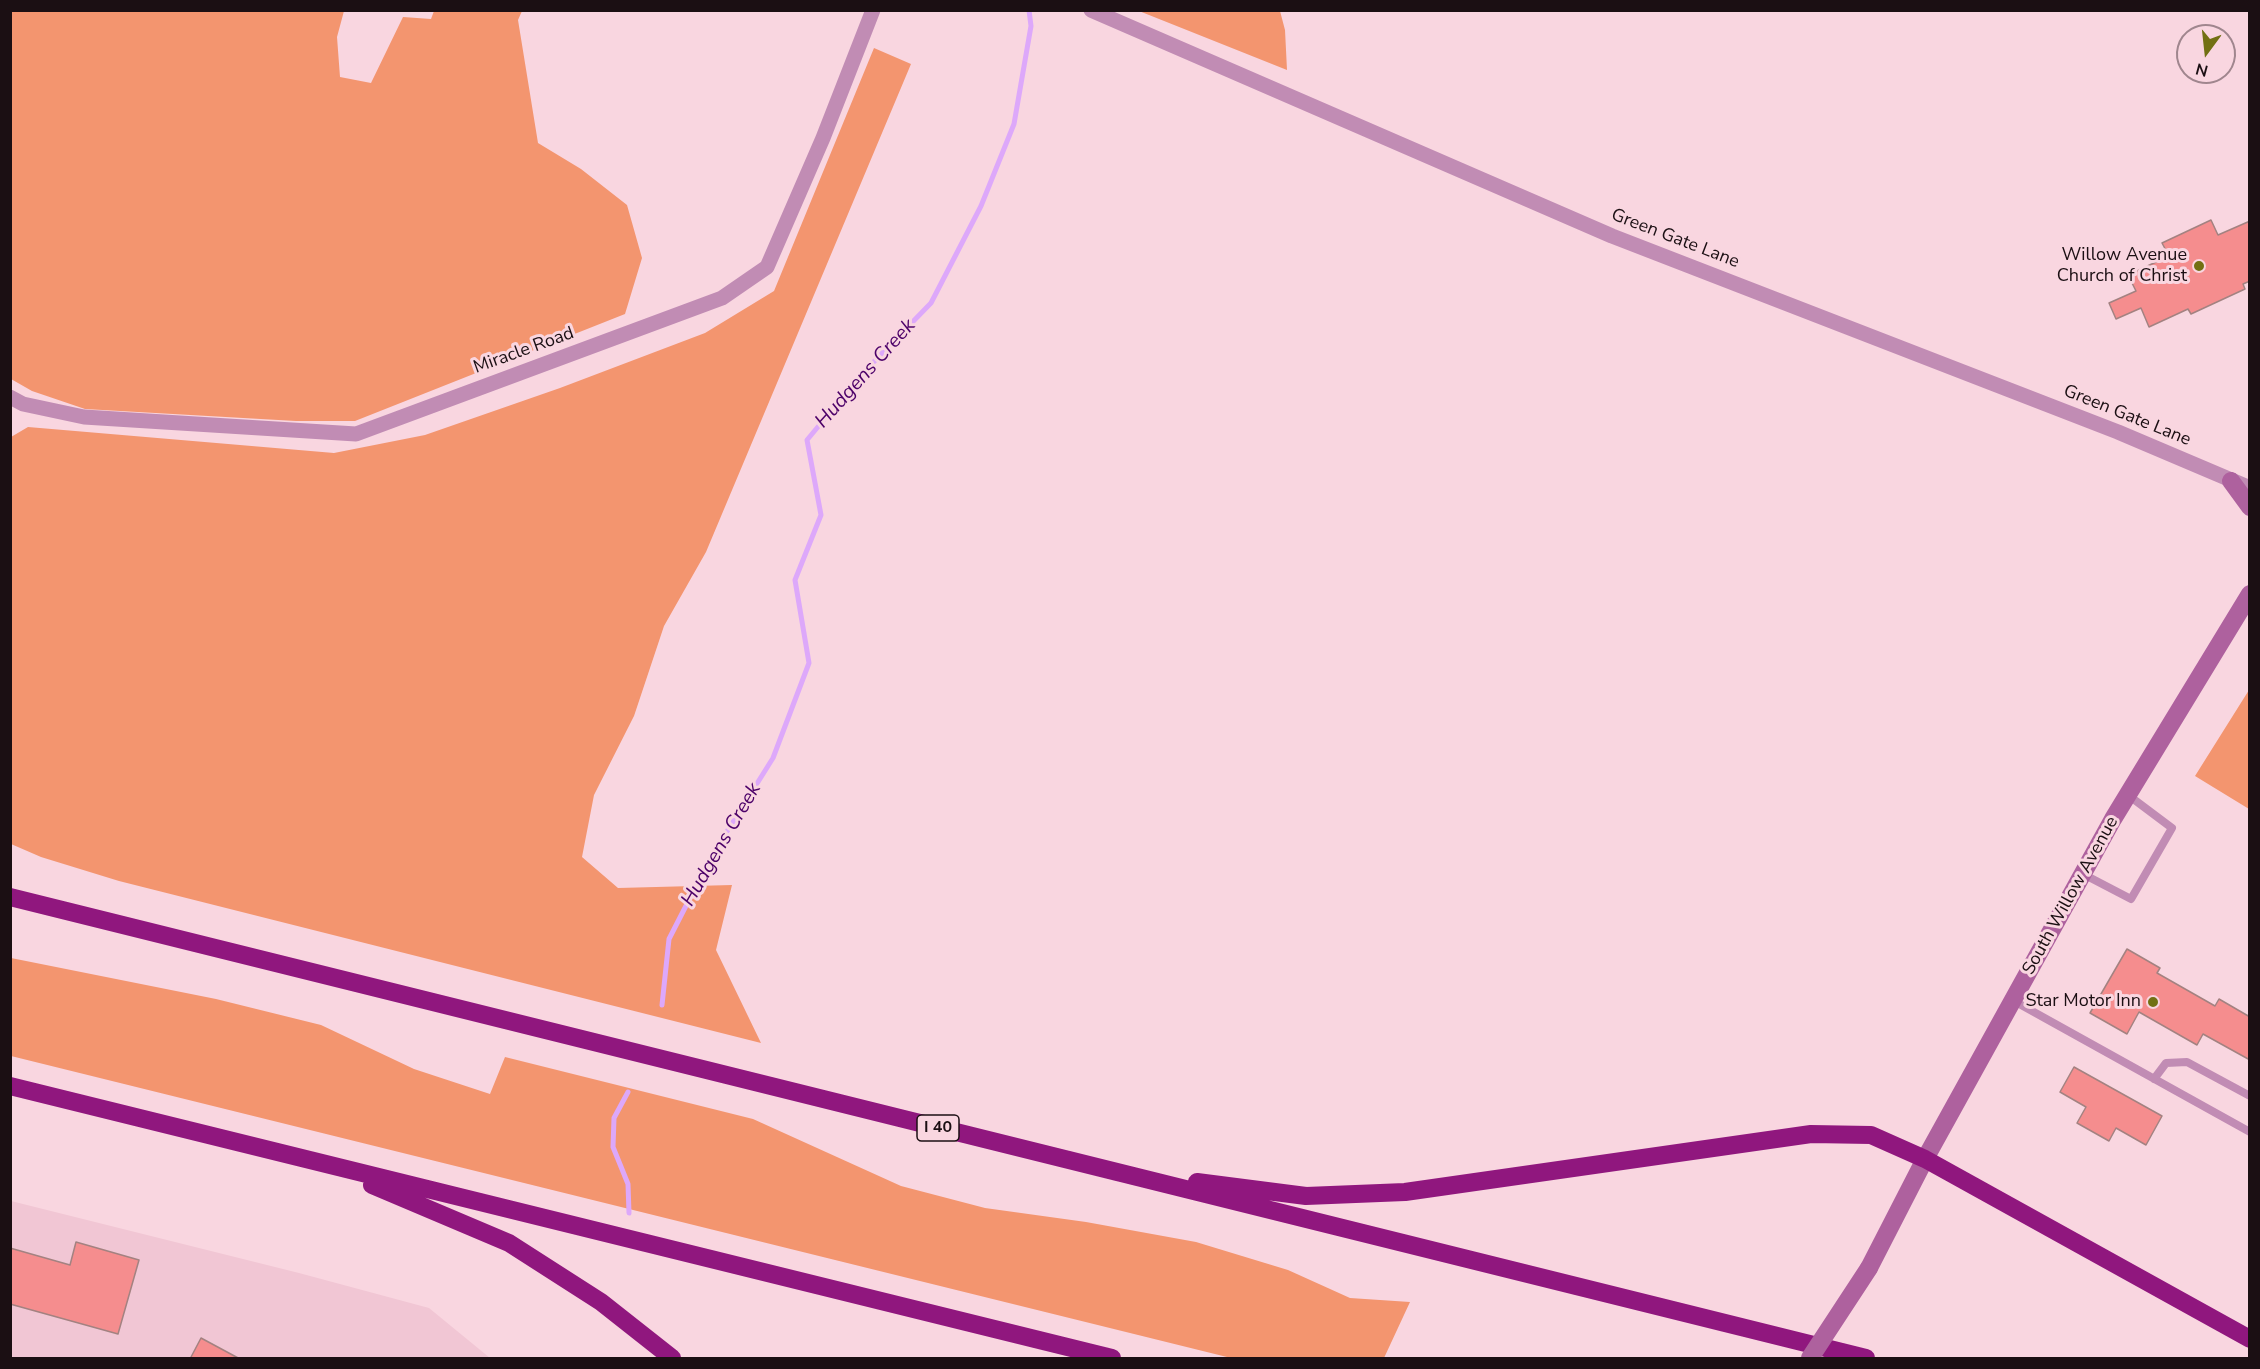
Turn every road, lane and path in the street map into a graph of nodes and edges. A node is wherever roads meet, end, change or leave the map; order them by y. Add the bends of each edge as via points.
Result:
1 (873, 10) edge
2 (1091, 10) edge
3 (10, 397) edge
4 (2231, 480) junction
5 (2250, 488) edge
6 (2250, 507) edge
7 (2250, 594) edge
8 (2128, 795) junction
9 (2083, 874) junction
10 (10, 897) edge
11 (2012, 1000) junction
12 (2154, 1079) junction
13 (10, 1086) edge
14 (2250, 1096) edge
15 (2250, 1132) edge
16 (1925, 1159) junction
17 (321, 1163) junction
18 (1112, 1171) junction
19 (2250, 1339) edge
20 (672, 1359) edge
21 (1112, 1359) edge
22 (1809, 1359) edge
23 (1866, 1359) edge

1 - 3 street, Miracle Road via 767,267 722,298 356,434 84,417 23,404
2 - 4 street, Green Gate Lane via 1612,236 2118,432
4 - 5 street, Green Gate Lane
4 - 6 main road
7 - 8 main road, South Willow Avenue
8 - 9 main road, South Willow Avenue
8 - 9 lane via 2172,828 2131,899
9 - 11 main road, South Willow Avenue
10 - 18 highway, I 40
11 - 12 lane
11 - 16 main road, South Willow Avenue
12 - 14 lane via 2166,1063 2187,1062
12 - 15 lane
13 - 17 highway
16 - 18 highway via 1871,1135 1811,1134 1405,1192 1306,1196
16 - 19 highway
16 - 22 main road, South Willow Avenue, bridge via 1869,1268
17 - 20 highway via 509,1243 602,1302
17 - 21 highway
18 - 23 highway, I 40

